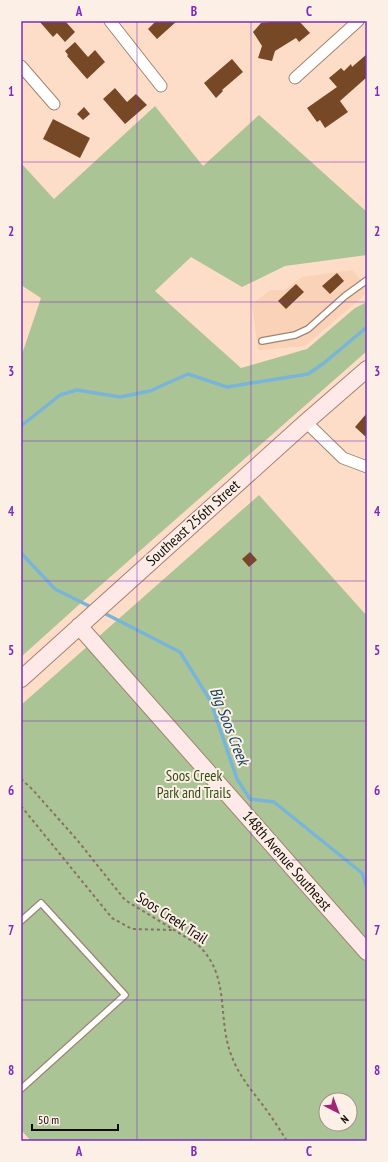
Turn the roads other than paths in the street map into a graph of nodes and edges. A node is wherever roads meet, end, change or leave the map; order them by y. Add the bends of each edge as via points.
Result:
1 (110, 21) edge
2 (358, 21) edge
3 (21, 66) edge
4 (296, 78) dead end
5 (161, 86) dead end
6 (54, 104) dead end
7 (367, 280) edge
8 (262, 341) dead end
9 (367, 369) edge
10 (306, 422) junction
11 (367, 468) edge
12 (84, 622) junction
13 (21, 679) edge
14 (21, 921) edge
15 (367, 952) edge
16 (21, 1089) edge

1 - 5 street
2 - 4 street
3 - 6 street
7 - 8 lane via 308,329 295,335
9 - 10 main road, Southeast 256th Street
10 - 11 street via 343,458
10 - 12 main road, Southeast 256th Street
12 - 13 main road, Southeast 256th Street
12 - 15 main road, 148th Avenue Southeast
14 - 16 lane via 41,903 125,995

